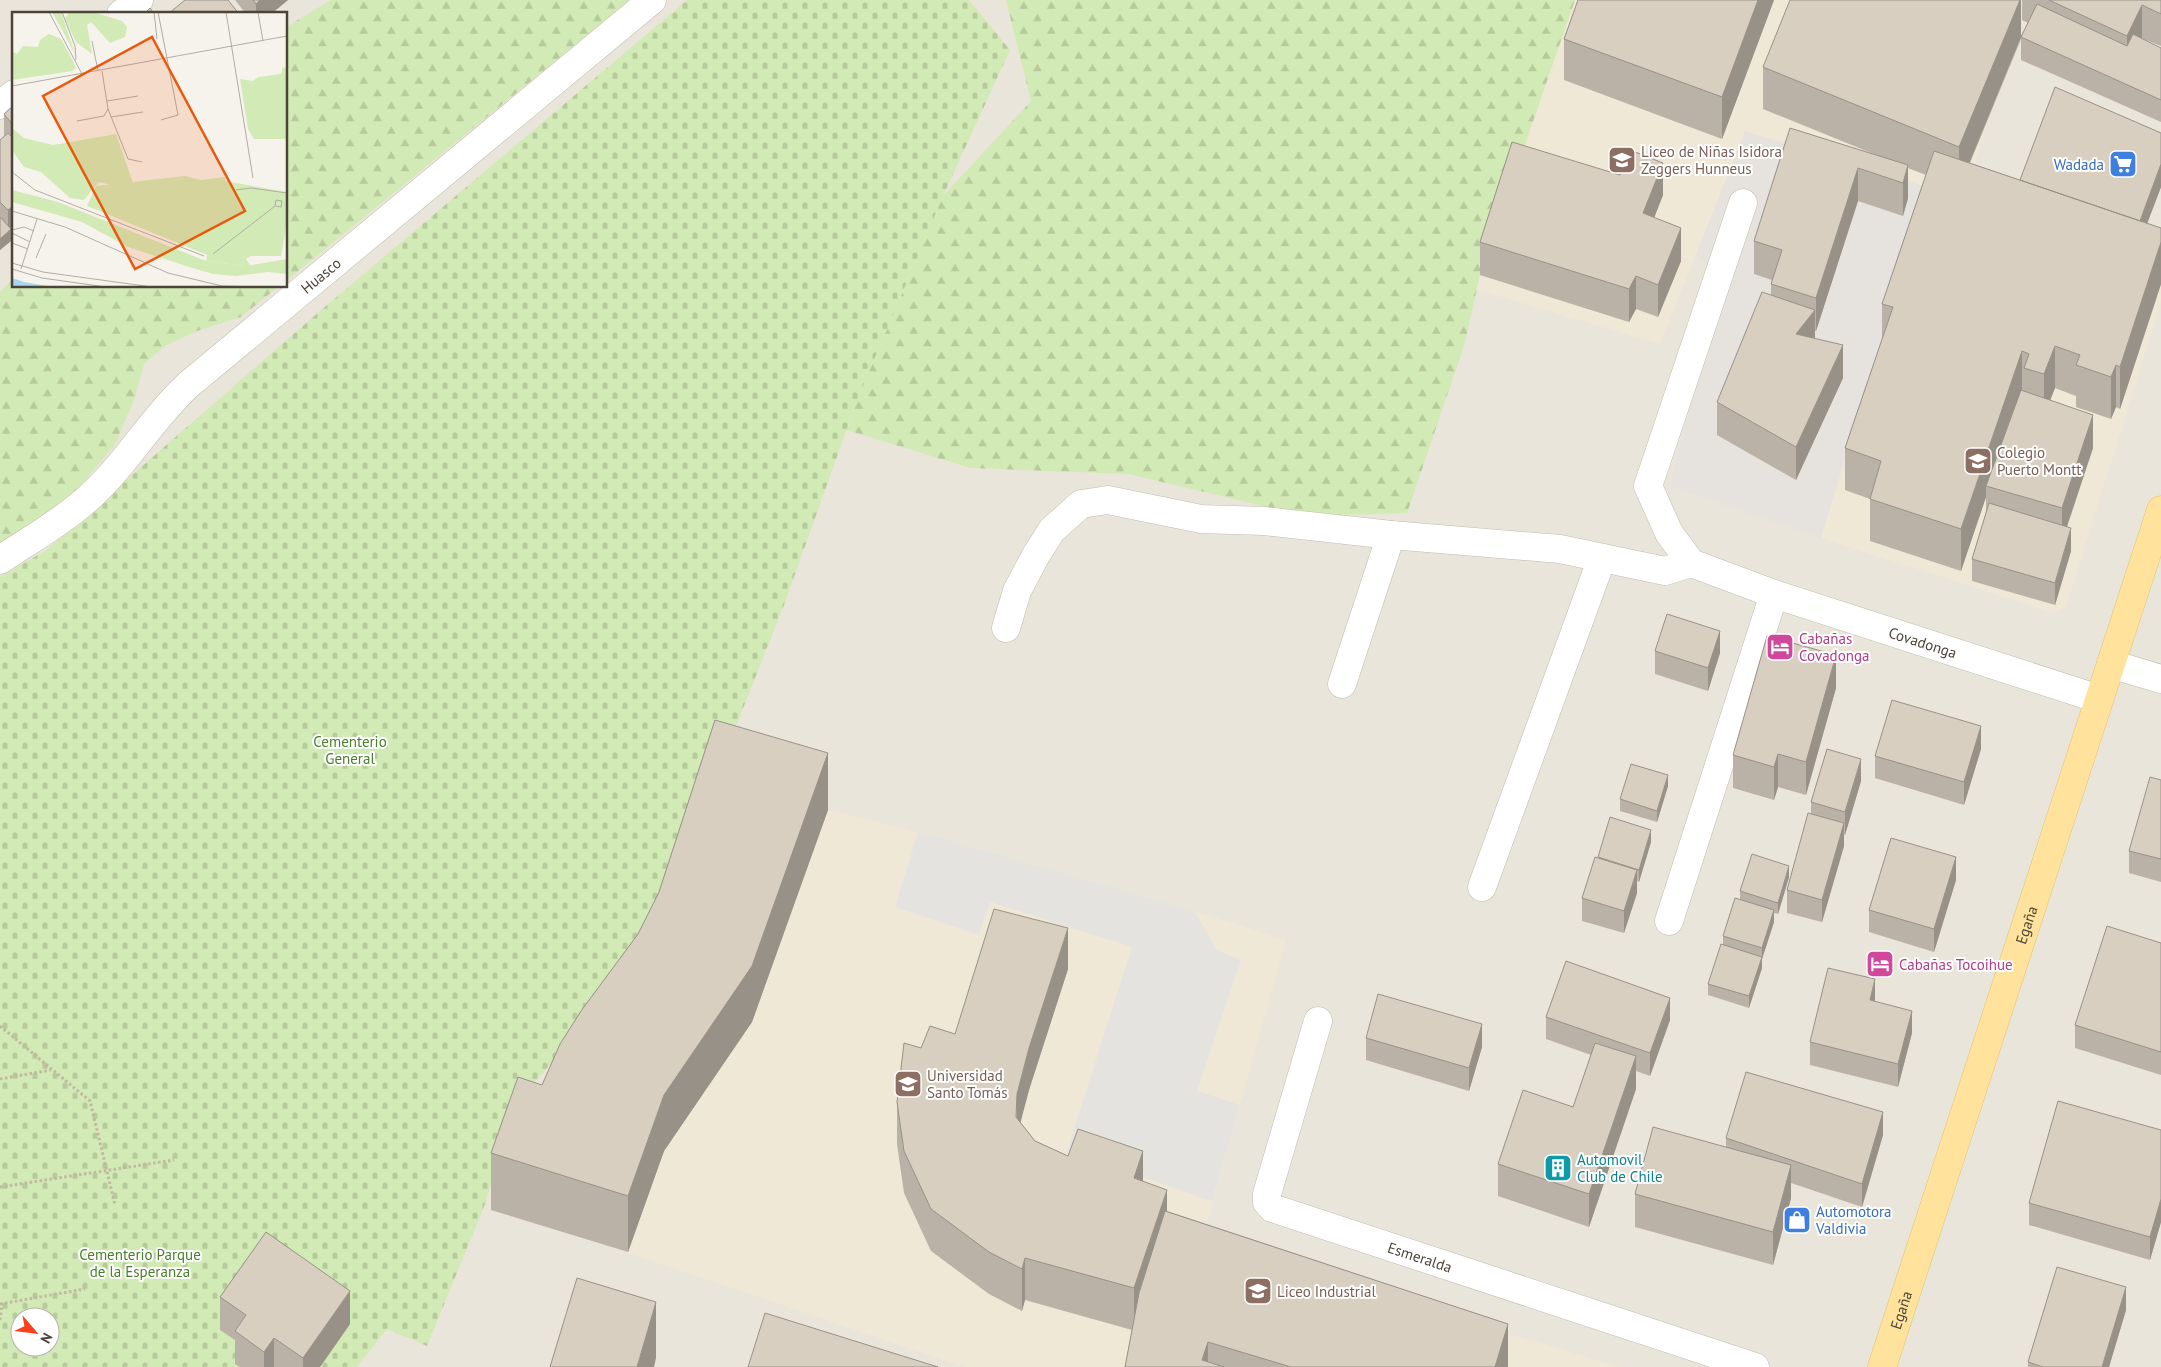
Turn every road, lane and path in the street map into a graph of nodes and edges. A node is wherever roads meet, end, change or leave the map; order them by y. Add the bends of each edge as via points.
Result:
1 (139, 0) edge
2 (652, 0) edge
3 (124, 12) edge
4 (12, 96) edge
5 (0, 105) edge
6 (1743, 203) dead end
7 (2161, 510) edge
8 (1391, 534) junction
9 (1602, 558) junction
10 (0, 560) edge
11 (1691, 563) junction
12 (1774, 594) junction
13 (1006, 628) dead end
14 (2111, 664) junction
15 (2161, 680) edge
16 (1342, 684) dead end
17 (2099, 699) junction
18 (1482, 886) dead end
19 (1669, 921) dead end
20 (1318, 1021) dead end
21 (0, 1026) edge
22 (52, 1070) junction
23 (0, 1079) edge
24 (174, 1160) dead end
25 (106, 1172) junction
26 (0, 1187) edge
27 (115, 1205) dead end
28 (85, 1289) dead end
29 (1, 1304) edge
30 (0, 1320) edge
31 (1755, 1367) edge
32 (1882, 1367) edge

1 - 3 street
2 - 10 street, Huasco via 188,385 85,501
4 - 5 street
6 - 11 street via 1648,486 1669,533
7 - 14 main road, Egaña
8 - 9 street via 1560,549
8 - 13 street via 1264,521 1201,519 1108,500 1081,504 1052,530 1036,555 1017,591
8 - 16 street
9 - 11 street via 1665,571
9 - 18 street
11 - 12 street, Covadonga
12 - 17 street, Covadonga
12 - 19 street
14 - 15 street
14 - 17 main road, Egaña
17 - 32 main road, Egaña
20 - 31 street, Esmeralda via 1267,1194 1267,1202 1272,1208
21 - 22 path
22 - 23 path
22 - 25 path via 90,1101
24 - 25 path
25 - 26 path
25 - 27 path
28 - 29 path
29 - 30 path

